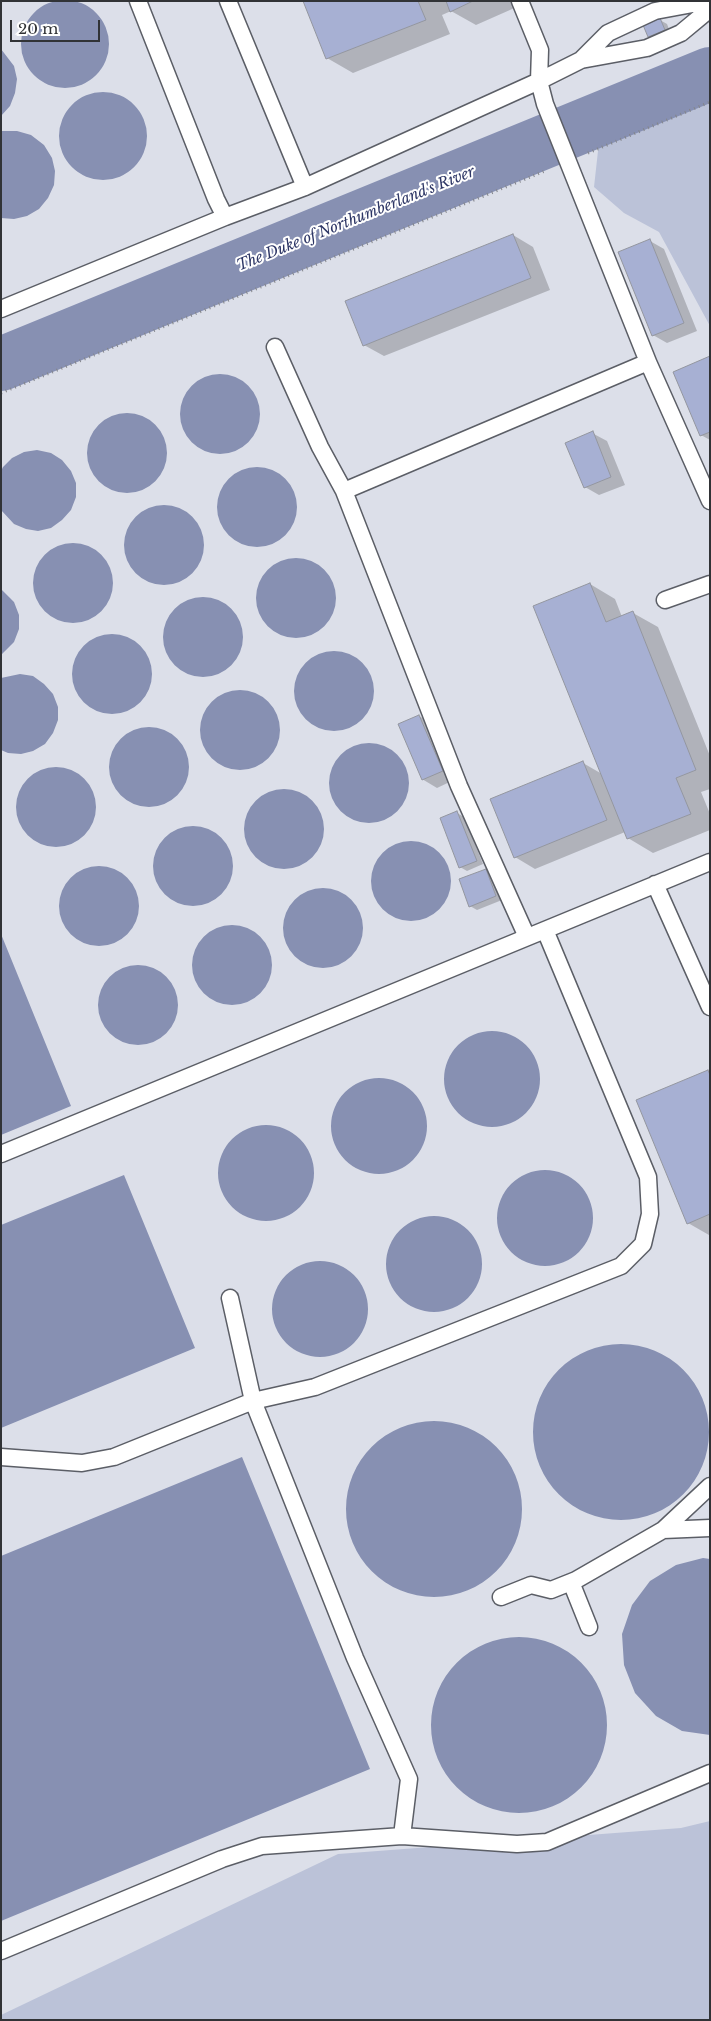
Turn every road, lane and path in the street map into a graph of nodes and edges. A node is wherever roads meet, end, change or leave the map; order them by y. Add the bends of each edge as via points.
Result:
1 (138, 1) edge
2 (228, 1) edge
3 (520, 1) edge
4 (709, 1) edge
5 (710, 9) edge
6 (581, 60) junction
7 (539, 81) junction
8 (710, 102) edge
9 (565, 156) junction
10 (305, 187) junction
11 (225, 217) junction
12 (1, 309) edge
13 (275, 347) dead end
14 (648, 362) junction
15 (1, 394) edge
16 (344, 491) junction
17 (710, 501) edge
18 (710, 584) edge
19 (665, 600) dead end
20 (710, 862) edge
21 (655, 884) junction
22 (545, 930) junction
23 (527, 937) junction
24 (710, 1007) edge
25 (1, 1154) edge
26 (230, 1298) dead end
27 (253, 1401) junction
28 (1, 1457) edge
29 (710, 1486) edge
30 (710, 1528) edge
31 (663, 1530) junction
32 (571, 1582) junction
33 (501, 1597) dead end
34 (589, 1627) dead end
35 (710, 1773) edge
36 (402, 1836) junction
37 (1, 1951) edge

1 - 11 lane
2 - 10 lane
3 - 7 lane via 540,50
4 - 6 lane via 655,12 608,34
5 - 6 lane via 681,33 647,48
6 - 7 lane
7 - 9 lane
7 - 10 lane
8 - 9 path
9 - 14 lane
9 - 15 path
10 - 11 lane
11 - 12 lane
13 - 16 lane via 320,447
14 - 16 lane
14 - 17 lane
16 - 23 lane via 459,786
18 - 19 lane
20 - 21 lane
21 - 22 lane
21 - 24 lane
22 - 23 lane
22 - 27 lane via 648,1177 650,1214 643,1244 621,1266 315,1387
23 - 25 lane
26 - 27 lane
27 - 28 lane via 114,1457 82,1463
27 - 36 lane via 355,1658 409,1779
29 - 31 lane
30 - 31 lane
31 - 32 lane
32 - 33 lane via 551,1590 531,1585
32 - 34 lane
35 - 36 lane via 547,1842 517,1844
36 - 37 lane via 262,1846 222,1859

